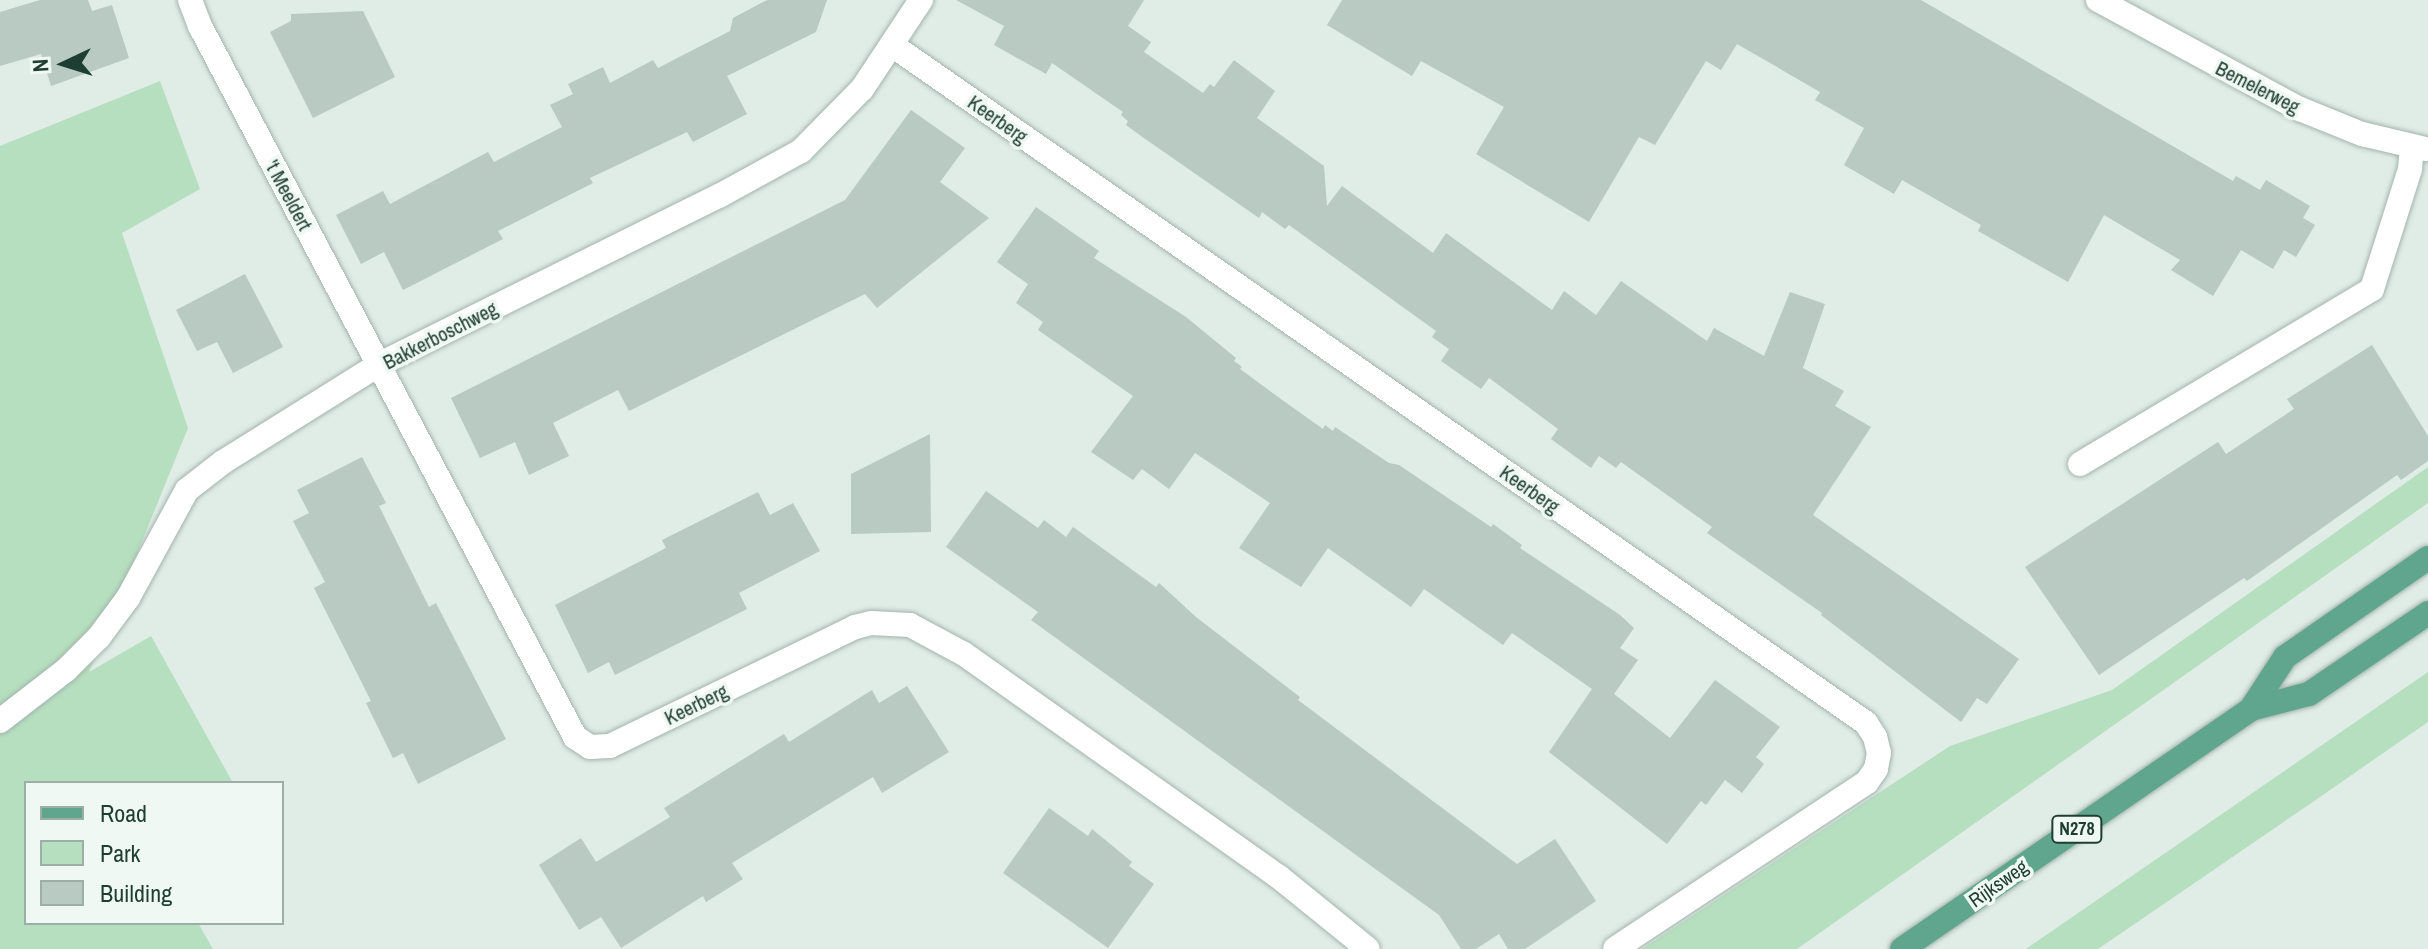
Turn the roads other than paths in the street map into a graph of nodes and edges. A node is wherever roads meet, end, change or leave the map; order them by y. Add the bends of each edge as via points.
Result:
1 (190, 0) edge
2 (202, 0) edge
3 (921, 0) edge
4 (2098, 0) edge
5 (200, 26) junction
6 (892, 45) junction
7 (2420, 148) edge
8 (378, 365) junction
9 (2080, 464) dead end
10 (2428, 558) edge
11 (2428, 613) edge
12 (2251, 709) junction
13 (0, 721) edge
14 (1368, 949) edge
15 (1615, 949) edge
16 (1902, 949) edge

1 - 5 street, 't Meeldert
2 - 5 street
3 - 6 street, Bakkerboschweg
4 - 7 street, Bemelerweg via 2289,104 2362,134
5 - 8 street, 't Meeldert
6 - 8 street, Bakkerboschweg via 862,89 801,151
6 - 15 street, Keerberg via 1866,723 1879,753 1867,782
7 - 9 street via 2372,289
8 - 13 street, Bakkerboschweg via 187,490 128,598 99,637
8 - 14 street, Keerberg via 575,737 590,747 610,746 855,627 910,625 964,654 1279,877
10 - 12 main road, Rijksweg / N278 via 2285,657
11 - 12 main road, Rijksweg / N278 via 2309,694
12 - 16 main road, Rijksweg / N278

